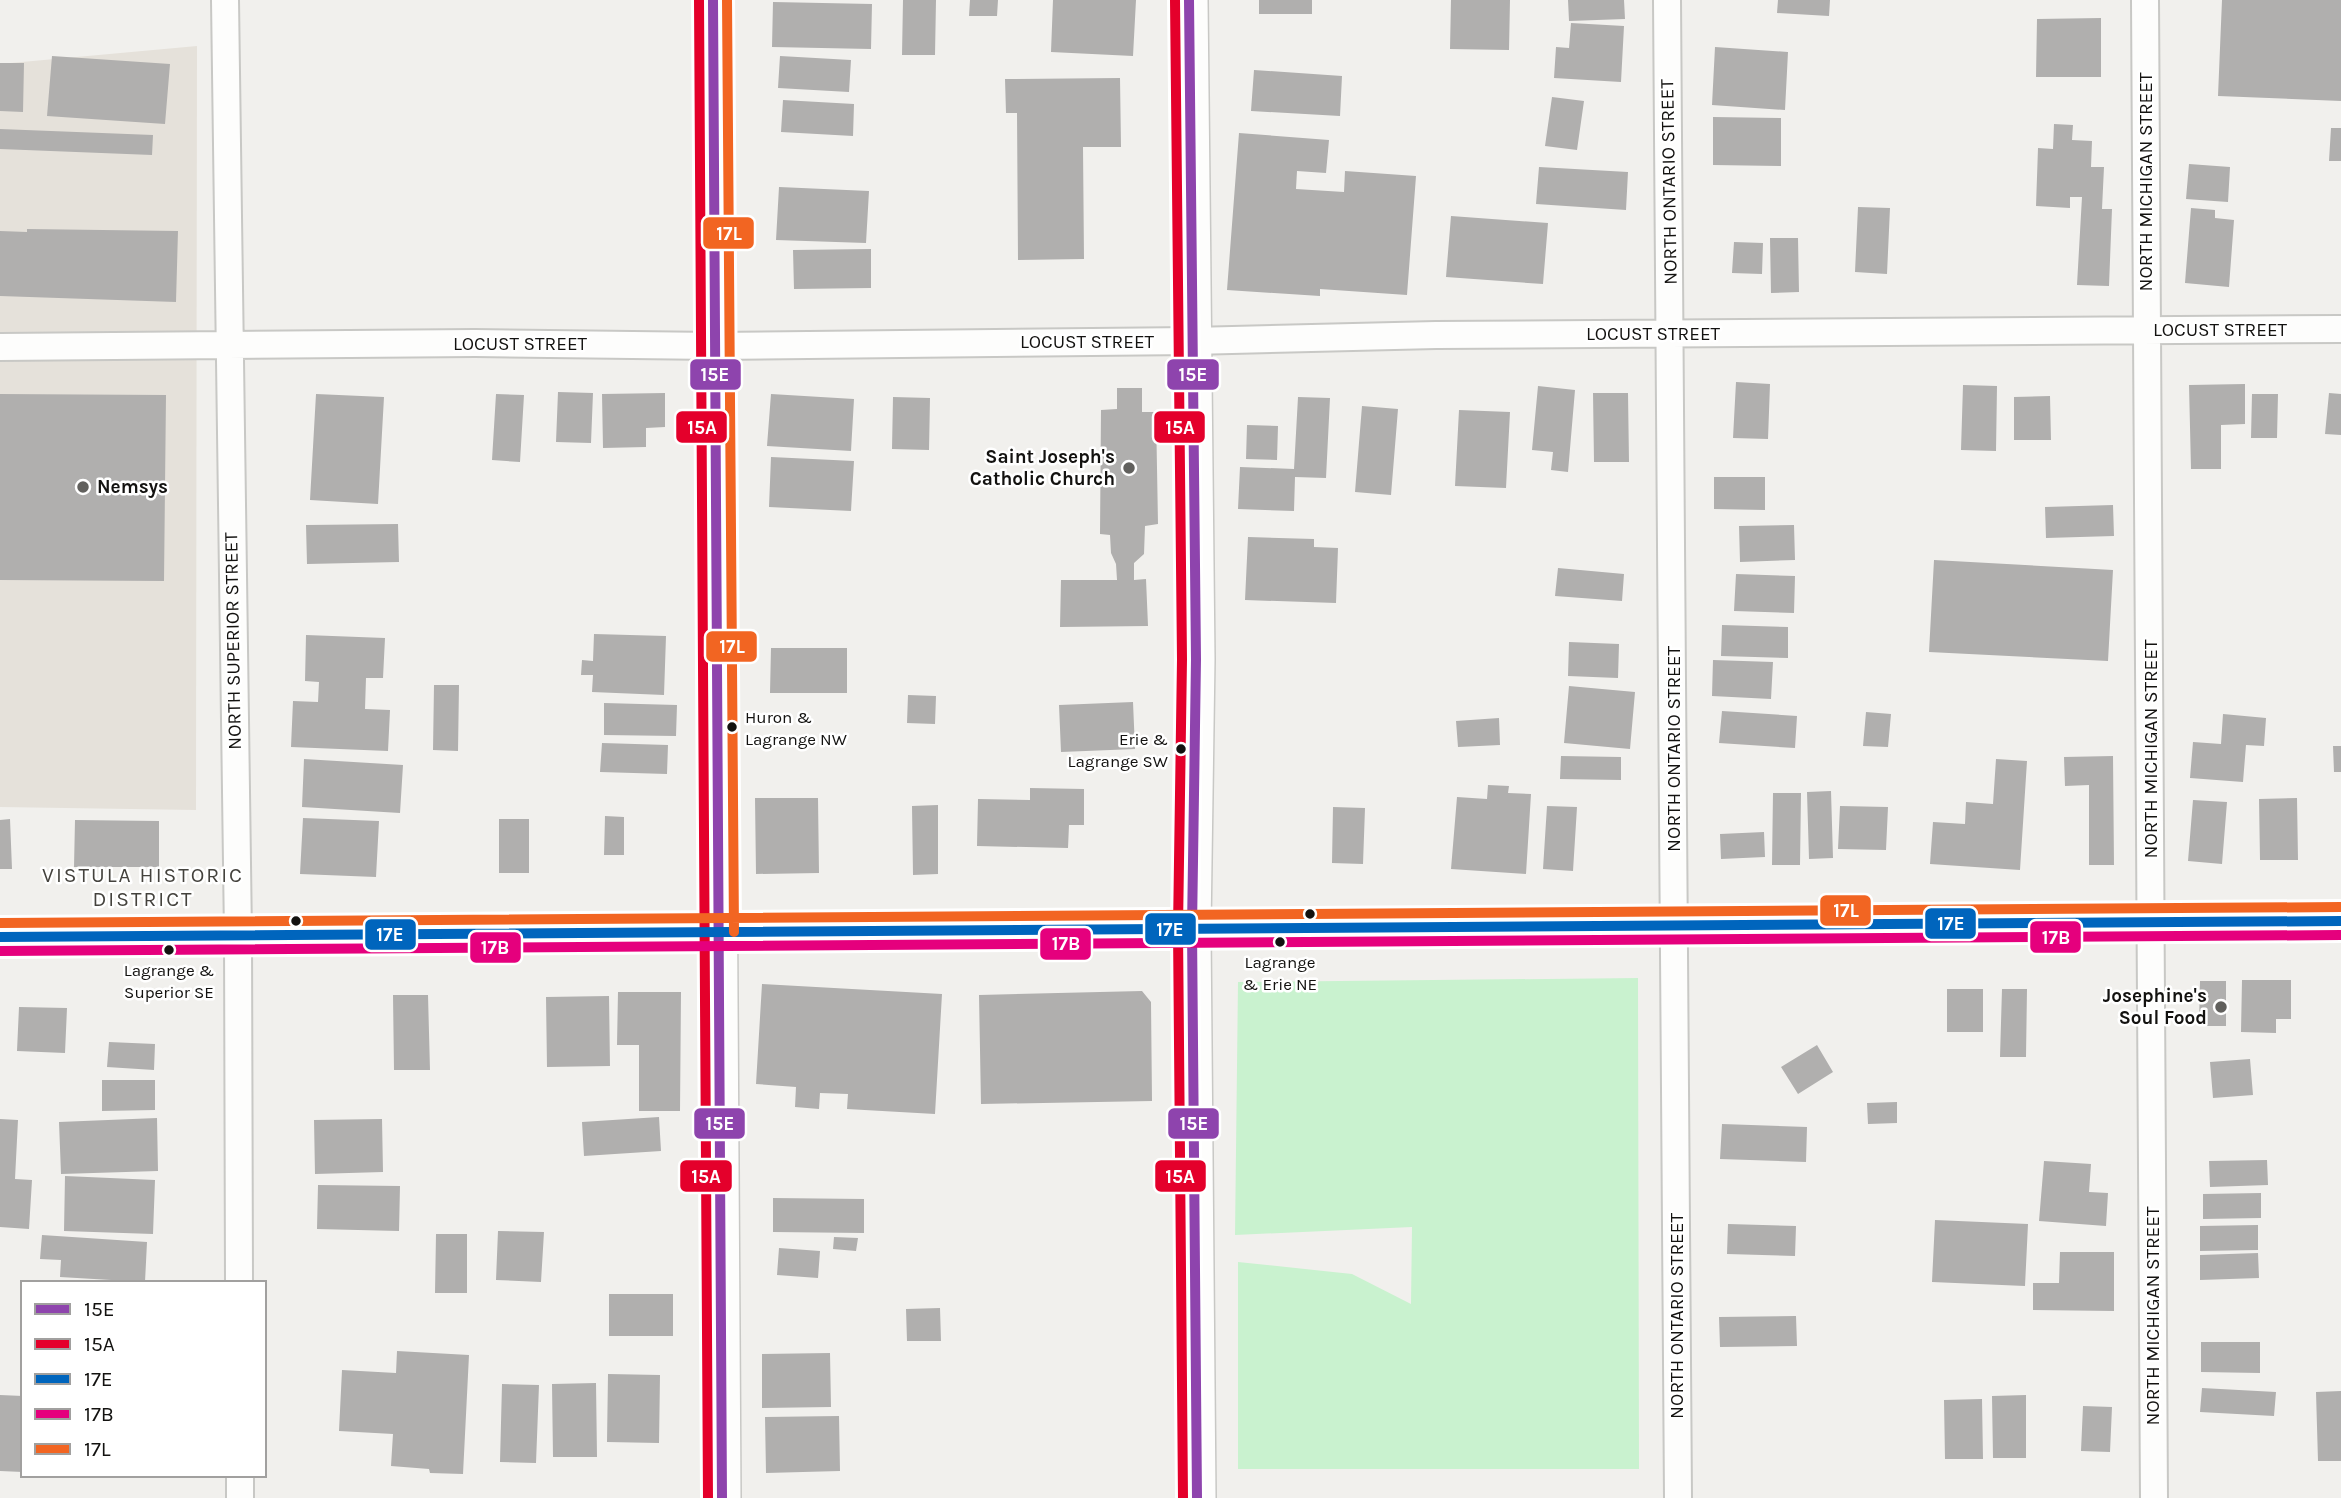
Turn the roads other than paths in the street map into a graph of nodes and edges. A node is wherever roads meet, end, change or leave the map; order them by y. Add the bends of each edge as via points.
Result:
1 (225, 0) edge
2 (713, 0) edge
3 (1189, 0) edge
4 (1667, 0) edge
5 (2145, 0) edge
6 (2341, 329) edge
7 (2147, 330) junction
8 (1670, 334) junction
9 (1192, 341) junction
10 (229, 345) junction
11 (715, 346) junction
12 (0, 347) edge
13 (2341, 920) edge
14 (2152, 922) junction
15 (1675, 924) junction
16 (1192, 929) junction
17 (720, 932) junction
18 (238, 935) junction
19 (0, 937) edge
20 (239, 1281) edge
21 (240, 1477) edge
22 (240, 1498) edge
23 (722, 1498) edge
24 (1197, 1498) edge
25 (1678, 1498) edge
26 (2154, 1498) edge

1 - 10 street, NORTH SUPERIOR STREET
2 - 11 street
3 - 9 street
4 - 8 street, NORTH ONTARIO STREET
5 - 7 street, NORTH MICHIGAN STREET
6 - 7 street, LOCUST STREET
7 - 8 street, LOCUST STREET
7 - 14 street, NORTH MICHIGAN STREET
8 - 9 street, LOCUST STREET
8 - 15 street, NORTH ONTARIO STREET
9 - 11 street, LOCUST STREET
9 - 16 street via 1196,659
10 - 11 street, LOCUST STREET
10 - 12 street, LOCUST STREET
10 - 18 street, NORTH SUPERIOR STREET
11 - 17 street
13 - 14 street
14 - 15 street
14 - 26 street, NORTH MICHIGAN STREET
15 - 16 street
15 - 25 street, NORTH ONTARIO STREET
16 - 17 street
16 - 24 street
17 - 18 street
17 - 23 street
18 - 19 street
18 - 20 street, NORTH SUPERIOR STREET
21 - 22 street

